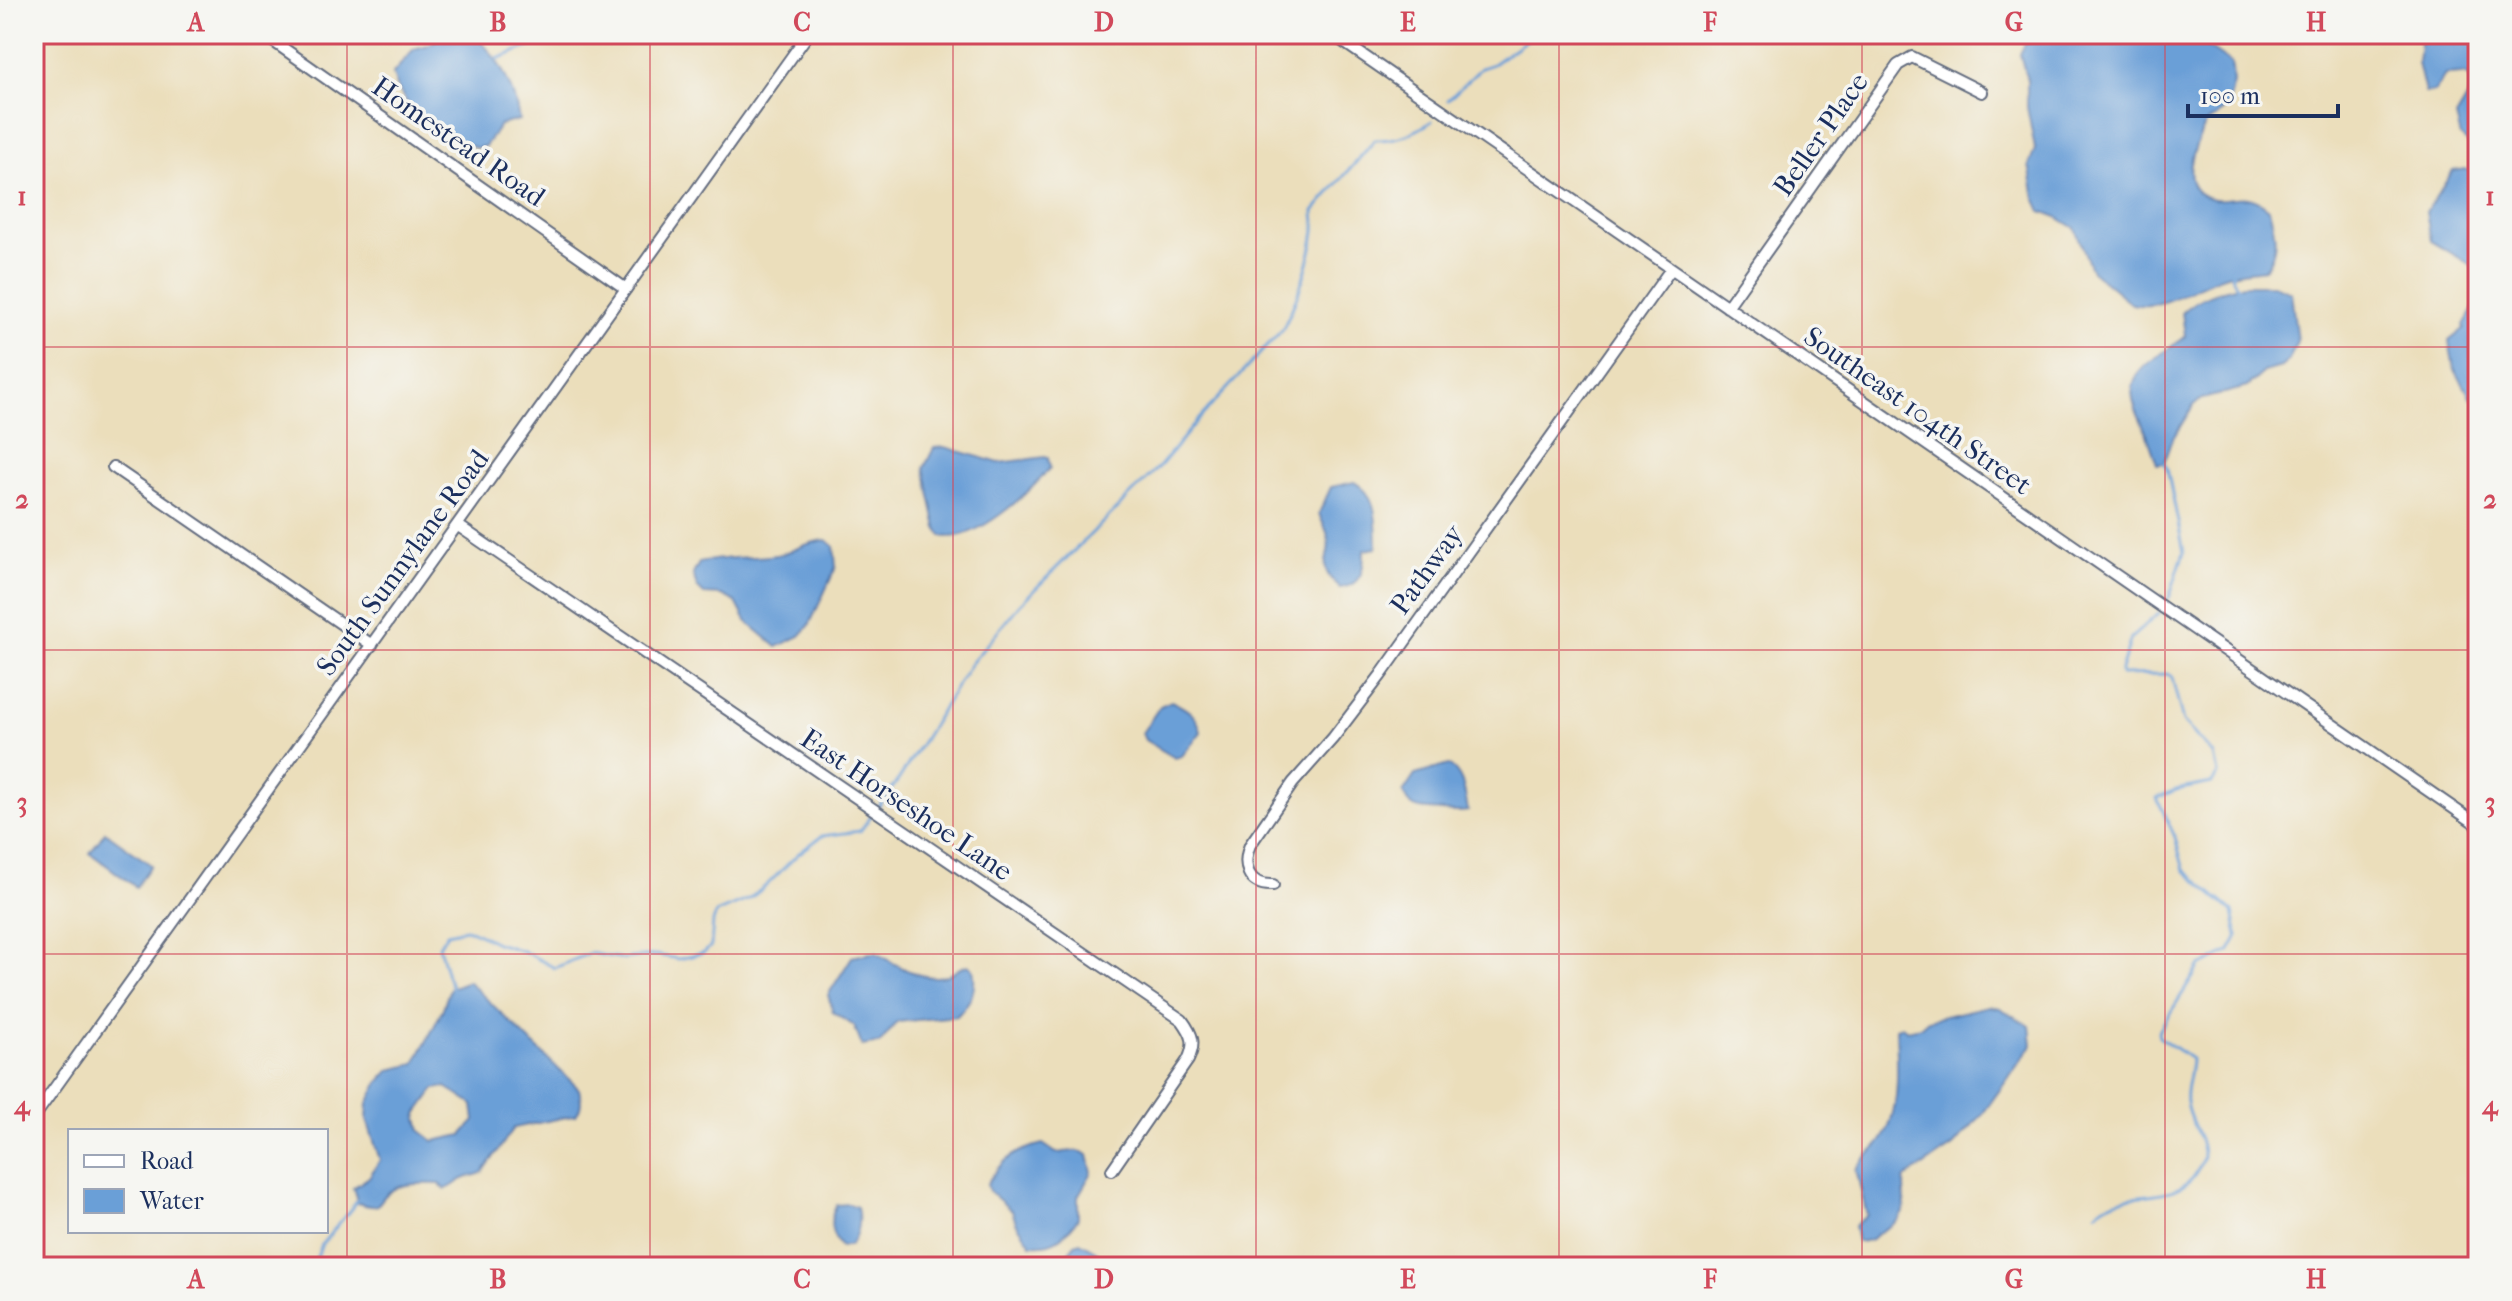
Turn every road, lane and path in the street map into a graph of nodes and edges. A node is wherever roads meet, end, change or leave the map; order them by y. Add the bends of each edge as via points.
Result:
1 (263, 34) edge
2 (808, 34) edge
3 (1332, 34) edge
4 (1982, 92) dead end
5 (1671, 269) junction
6 (626, 289) junction
7 (1727, 307) junction
8 (113, 467) dead end
9 (457, 525) junction
10 (372, 645) junction
11 (2478, 825) edge
12 (1273, 885) dead end
13 (34, 1117) edge
14 (1112, 1170) dead end

1 - 6 street, Homestead Road
2 - 6 street, South Sunnylane Road
3 - 5 street, Southeast 104th Street
4 - 7 street, Beller Place via 1912,57 1898,65
5 - 7 street, Southeast 104th Street
5 - 12 street, Pathway via 1381,675 1250,845 1246,871 1262,885
6 - 9 street, South Sunnylane Road
7 - 11 street, Southeast 104th Street
8 - 10 street
9 - 10 street, South Sunnylane Road
9 - 14 street, East Horseshoe Lane via 1182,1020 1195,1046
10 - 13 street, South Sunnylane Road

